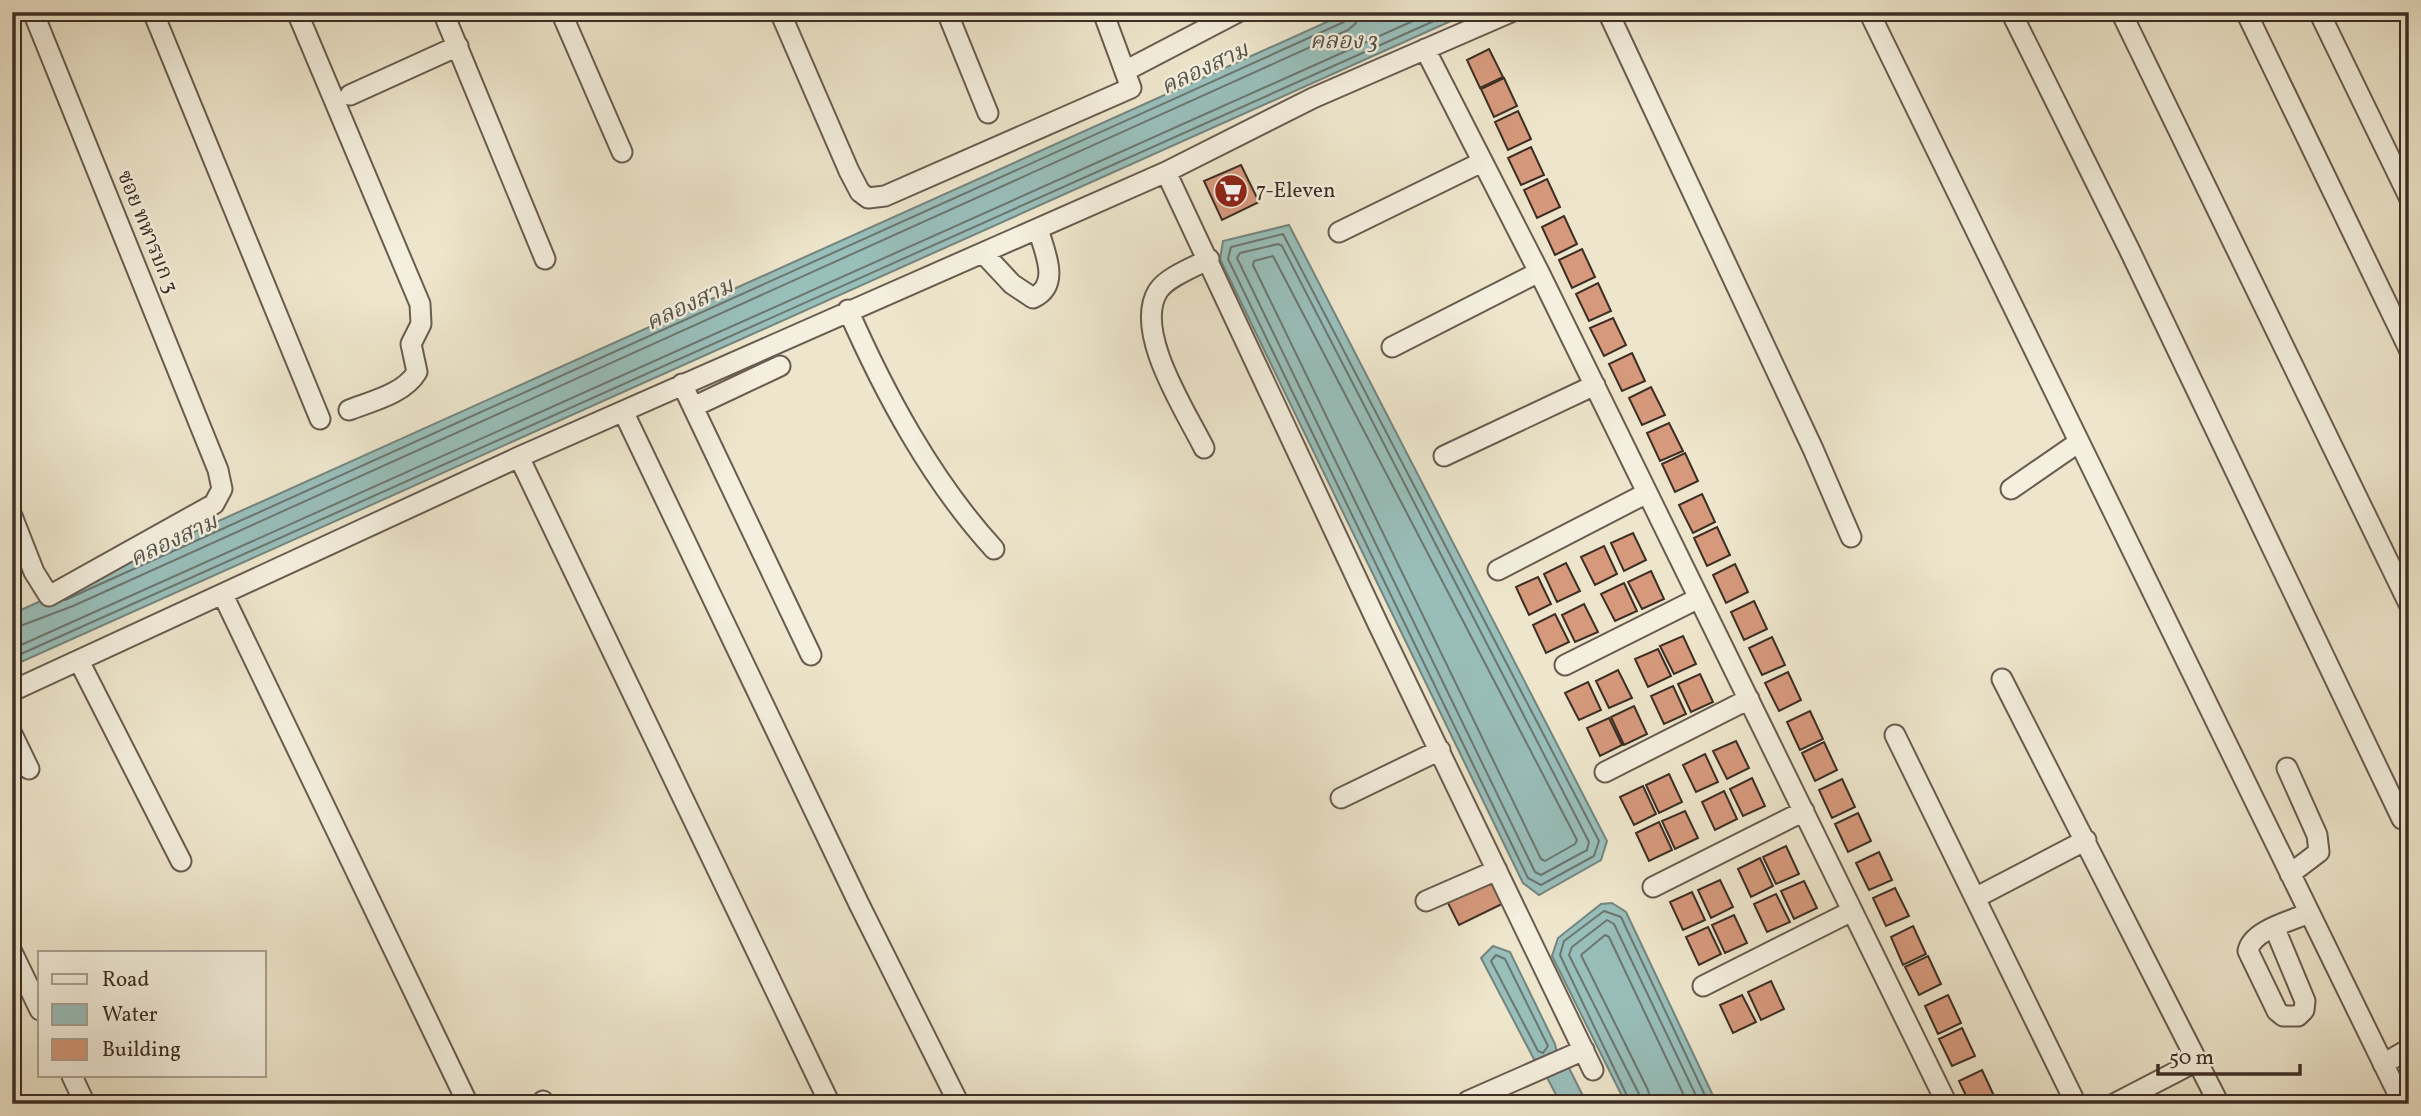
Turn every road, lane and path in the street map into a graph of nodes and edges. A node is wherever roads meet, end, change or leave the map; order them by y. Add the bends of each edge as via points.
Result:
1 (33, 12) edge
2 (153, 12) edge
3 (297, 12) edge
4 (443, 12) edge
5 (561, 12) edge
6 (780, 12) edge
7 (947, 12) edge
8 (1103, 12) edge
9 (1238, 12) edge
10 (1511, 12) edge
11 (1608, 12) edge
12 (1869, 12) edge
13 (2011, 12) edge
14 (2121, 12) edge
15 (2246, 12) edge
16 (2319, 12) edge
17 (1202, 21) edge
18 (458, 46) junction
19 (1425, 49) junction
20 (1125, 71) junction
21 (350, 95) dead end
22 (988, 113) dead end
23 (622, 152) dead end
24 (1482, 162) junction
25 (1167, 172) junction
26 (2409, 197) edge
27 (1038, 229) junction
28 (1339, 232) dead end
29 (983, 253) junction
30 (545, 259) dead end
31 (1209, 259) junction
32 (1539, 272) junction
33 (848, 310) junction
34 (1392, 347) dead end
35 (2409, 349) edge
36 (780, 366) dead end
37 (682, 384) junction
38 (1595, 386) junction
39 (692, 407) junction
40 (349, 410) dead end
41 (623, 411) junction
42 (320, 419) dead end
43 (2079, 442) junction
44 (1204, 448) dead end
45 (1444, 456) dead end
46 (519, 457) junction
47 (2011, 489) dead end
48 (1647, 493) junction
49 (12, 516) edge
50 (1851, 537) dead end
51 (995, 549) dead end
52 (1498, 570) dead end
53 (223, 595) junction
54 (1699, 598) junction
55 (2409, 604) edge
56 (811, 655) dead end
57 (79, 661) junction
58 (1565, 665) dead end
59 (2001, 679) dead end
60 (12, 691) edge
61 (1749, 699) junction
62 (12, 734) edge
63 (1895, 735) dead end
64 (1440, 750) junction
65 (2287, 768) dead end
66 (29, 769) dead end
67 (1605, 772) dead end
68 (1342, 798) dead end
69 (1804, 811) junction
70 (2402, 819) dead end
71 (2087, 840) junction
72 (180, 861) dead end
73 (1497, 870) junction
74 (2290, 874) junction
75 (1653, 887) dead end
76 (1975, 898) junction
77 (1426, 901) dead end
78 (1852, 911) junction
79 (2309, 913) junction
80 (2275, 929) dead end
81 (12, 952) edge
82 (1703, 986) dead end
83 (38, 1006) edge
84 (2409, 1049) edge
85 (1584, 1050) junction
86 (2197, 1061) junction
87 (2383, 1064) junction
88 (1593, 1070) dead end
89 (73, 1078) edge
90 (1468, 1101) dead end
91 (85, 1104) edge
92 (468, 1104) edge
93 (830, 1104) edge
94 (959, 1104) edge
95 (1947, 1104) edge
96 (2076, 1104) edge
97 (2114, 1104) edge
98 (2219, 1104) edge
99 (2403, 1104) edge

1 - 49 street, ซอย ทหารบก 3 via 222,489 214,504 49,596 34,572
2 - 42 street
3 - 40 street via 420,304 421,324 411,344 417,372 413,379
4 - 18 street
5 - 23 street
6 - 20 street via 849,171 867,198 885,196 1131,88
7 - 22 street
8 - 20 street
9 - 17 street
10 - 19 street
11 - 50 street
12 - 43 street
13 - 70 street
14 - 55 street
15 - 35 street
16 - 26 street
17 - 20 street
18 - 21 street
18 - 30 street
19 - 24 street
19 - 25 street via 1314,98
24 - 28 street
24 - 32 street
25 - 27 street
25 - 31 street
27 - 29 street
27 - 29 street via 1049,282 1043,293 1033,298 1012,284
29 - 33 street
31 - 44 street via 1159,288 1151,324 1158,355
31 - 64 street
32 - 34 street
32 - 38 street
33 - 37 street
33 - 51 street via 875,372 923,453
36 - 39 street
37 - 39 street
37 - 41 street
38 - 45 street
38 - 48 street
39 - 56 street
41 - 46 street
41 - 94 street
43 - 47 street
43 - 74 street
46 - 53 street
46 - 93 street
48 - 52 street
48 - 54 street
53 - 57 street
53 - 92 street
54 - 58 street
54 - 61 street
57 - 60 street
57 - 72 street
59 - 71 street
61 - 67 street
61 - 69 street
62 - 66 street
63 - 76 street
64 - 68 street
64 - 73 street
65 - 74 street via 2318,835 2319,852
69 - 75 street
69 - 78 street
71 - 76 street
71 - 86 street
73 - 77 street
73 - 85 street
74 - 79 street
76 - 96 street
78 - 82 street
78 - 95 street
79 - 80 street
79 - 87 street
81 - 83 street
84 - 87 street
85 - 88 street
85 - 90 street
86 - 97 street
86 - 98 street
87 - 99 street
89 - 91 street

